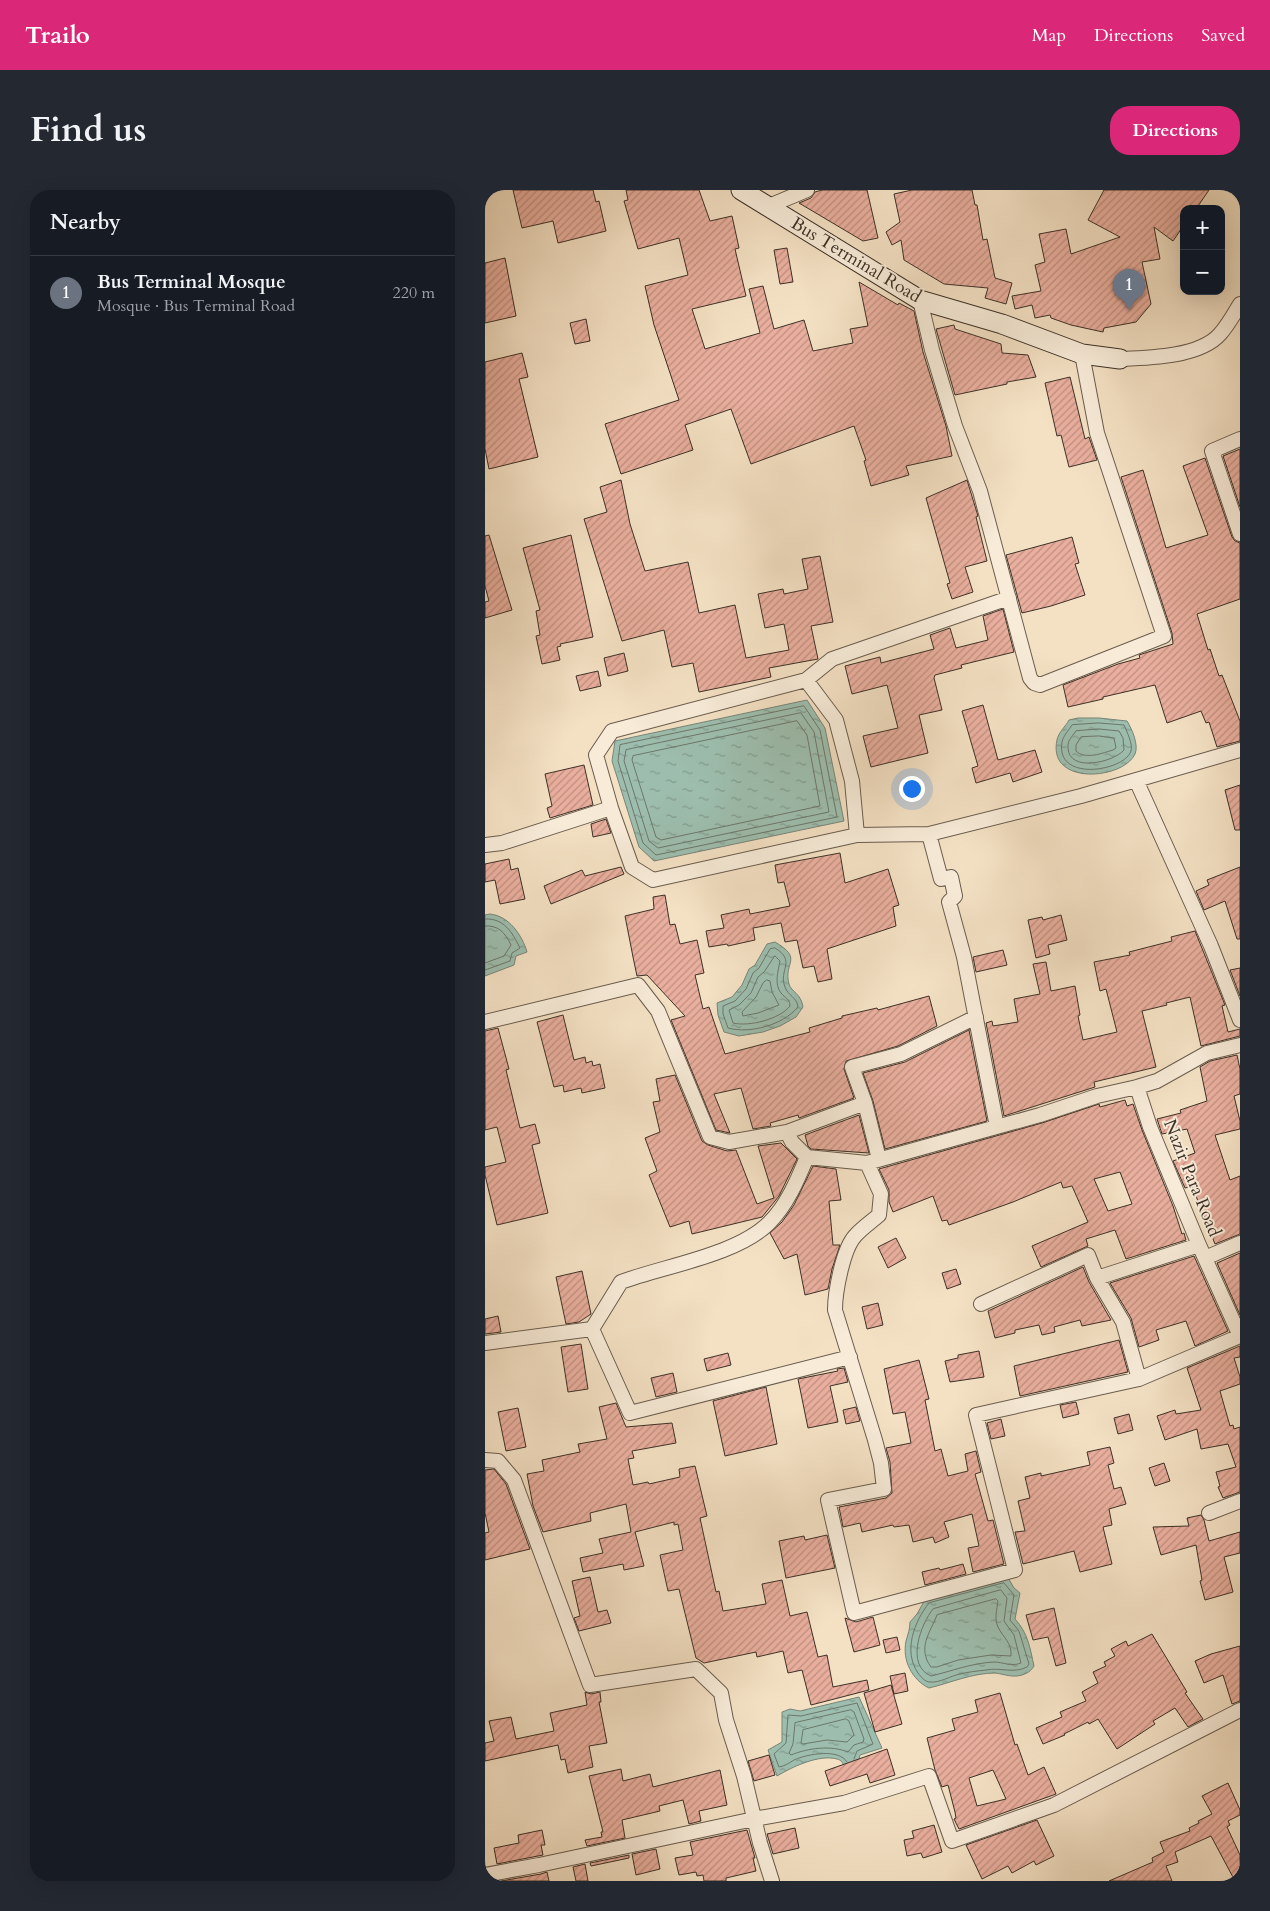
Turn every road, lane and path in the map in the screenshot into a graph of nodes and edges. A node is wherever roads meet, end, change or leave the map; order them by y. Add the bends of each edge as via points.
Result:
1 (741, 190) edge
2 (807, 190) edge
3 (769, 206) junction
4 (920, 300) junction
5 (1240, 304) edge
6 (1082, 354) junction
7 (1120, 359) joint
8 (1240, 439) edge
9 (1240, 534) edge
10 (1009, 598) junction
11 (806, 680) junction
12 (1240, 750) edge
13 (1136, 780) junction
14 (611, 808) junction
15 (929, 834) junction
16 (857, 835) junction
17 (485, 846) edge
18 (976, 1017) junction
19 (1240, 1020) edge
20 (485, 1022) edge
21 (1240, 1046) edge
22 (1137, 1087) junction
23 (865, 1103) junction
24 (997, 1127) junction
25 (787, 1132) junction
26 (807, 1158) junction
27 (873, 1161) junction
28 (1240, 1243) edge
29 (1199, 1244) junction
30 (1205, 1258) junction
31 (1097, 1278) junction
32 (981, 1304) dead end
33 (592, 1329) junction
34 (1240, 1336) edge
35 (485, 1343) edge
36 (850, 1357) junction
37 (1139, 1379) junction
38 (485, 1460) edge
39 (1240, 1501) edge
40 (1209, 1514) dead end
41 (1240, 1710) edge
42 (754, 1819) junction
43 (485, 1875) edge
44 (772, 1881) edge

1 - 3 main road, Bus Terminal Road
2 - 3 street
3 - 4 main road, Bus Terminal Road
4 - 6 main road, Bus Terminal Road via 1002,324
4 - 10 street via 955,426 980,491
5 - 7 street via 1219,335 1192,352
6 - 7 main road, Bus Terminal Road
6 - 10 street via 1097,433 1164,636 1040,685 1030,678
8 - 9 street via 1212,451
10 - 11 street via 832,659
11 - 14 street via 612,731 596,755
11 - 16 street via 835,720 852,781
12 - 13 street
13 - 15 street
13 - 19 street via 1211,946
14 - 16 street via 633,867 653,880
14 - 17 street
15 - 16 street
15 - 18 street via 941,879 951,877 955,896 949,902
18 - 23 street via 901,1054 852,1067
18 - 24 street
20 - 25 street via 638,985 658,1011 710,1137 729,1142
21 - 22 street via 1207,1053
22 - 24 street
22 - 29 street, Nazir Para Road via 1150,1127
23 - 25 street
23 - 27 street
24 - 27 street
25 - 26 street
26 - 27 street
26 - 33 street via 782,1208 761,1231 745,1241 621,1282
27 - 36 street via 881,1194 879,1215 854,1237 835,1292 835,1310
28 - 30 street
29 - 30 street, Nazir Para Road
29 - 31 street
30 - 34 street, Nazir Para Road
31 - 32 street via 1087,1254
31 - 37 street via 1123,1322
33 - 35 street
33 - 36 street via 630,1413
34 - 37 street
36 - 37 street via 881,1463 883,1489 828,1500 854,1613 1015,1570 976,1415
38 - 42 street via 498,1461 514,1480 590,1685 696,1669 721,1693
39 - 40 street
41 - 42 street via 1054,1805 952,1841 929,1776 844,1803
42 - 43 street
42 - 44 street

